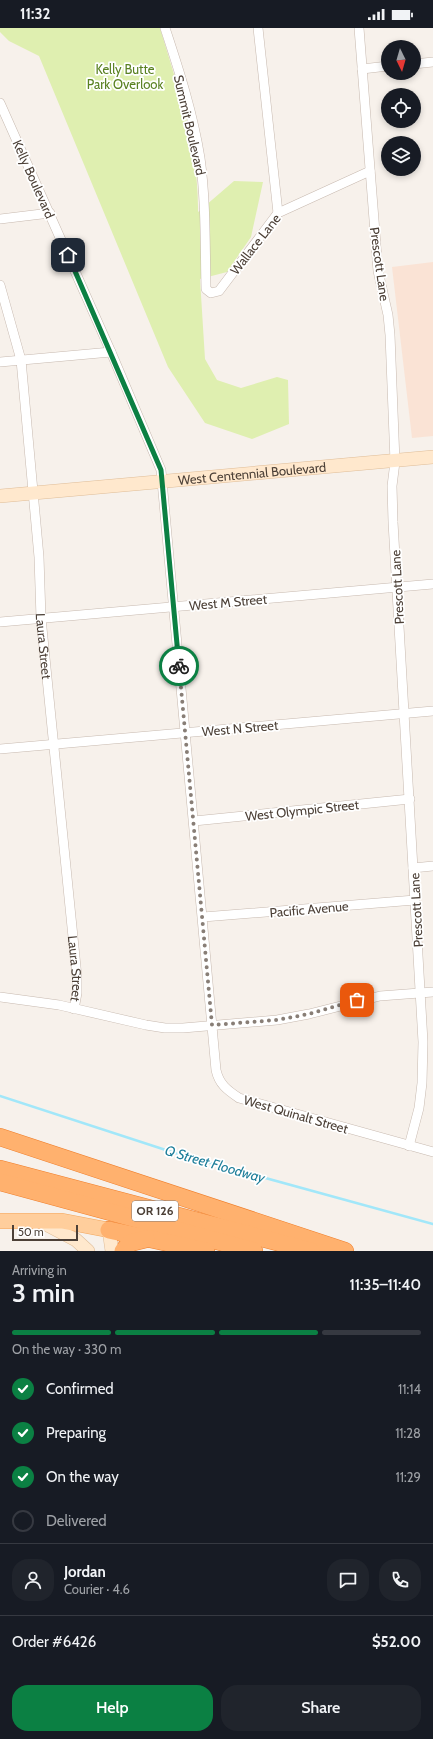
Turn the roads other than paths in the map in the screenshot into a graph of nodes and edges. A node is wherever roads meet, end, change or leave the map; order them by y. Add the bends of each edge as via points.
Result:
1 (165, 28) edge
2 (258, 28) edge
3 (359, 28) edge
4 (433, 62) edge
5 (421, 63) edge
6 (381, 67) edge
7 (362, 69) junction
8 (0, 103) edge
9 (370, 170) junction
10 (50, 213) junction
11 (278, 213) junction
12 (0, 218) edge
13 (0, 285) edge
14 (211, 293) joint
15 (111, 352) junction
16 (21, 360) junction
17 (0, 362) edge
18 (433, 458) edge
19 (395, 462) junction
20 (164, 482) junction
21 (34, 493) junction
22 (0, 496) edge
23 (433, 584) edge
24 (398, 587) junction
25 (174, 607) junction
26 (41, 618) junction
27 (0, 622) edge
28 (433, 711) edge
29 (404, 713) junction
30 (186, 733) junction
31 (53, 744) junction
32 (0, 749) edge
33 (410, 800) junction
34 (194, 820) junction
35 (433, 866) edge
36 (413, 868) junction
37 (415, 900) junction
38 (203, 917) junction
39 (433, 992) edge
40 (420, 993) junction
41 (0, 997) edge
42 (74, 1009) junction
43 (212, 1025) junction
44 (0, 1137) edge
45 (409, 1146) junction
46 (433, 1152) edge
47 (0, 1169) edge
48 (0, 1182) edge
49 (38, 1220) junction
50 (0, 1221) edge
51 (109, 1230) junction
52 (148, 1239) junction
53 (88, 1251) edge
54 (112, 1251) edge
55 (123, 1251) edge
56 (206, 1251) edge
57 (254, 1251) edge
58 (311, 1251) edge
59 (345, 1251) edge

1 - 14 street, Summit Boulevard via 200,157 206,289
2 - 11 street
3 - 7 street, Prescott Lane
4 - 5 street
6 - 7 street
7 - 9 street, Prescott Lane
8 - 10 street, Kelly Boulevard
9 - 11 street, Wallace Lane
9 - 19 street, Prescott Lane via 378,271 389,328
10 - 12 street
10 - 15 street, Kelly Boulevard
11 - 14 street, Wallace Lane via 219,291
13 - 16 street, Laura Street
15 - 16 street
15 - 20 street, Kelly Boulevard
16 - 17 street
16 - 21 street, Laura Street
18 - 19 main road, West Centennial Boulevard
19 - 20 main road, West Centennial Boulevard
19 - 24 street, Prescott Lane via 392,486
20 - 21 main road, West Centennial Boulevard
20 - 25 street, Kelly Boulevard
21 - 22 main road, West Centennial Boulevard
21 - 26 street, Laura Street
23 - 24 street, West M Street
24 - 25 street, West M Street
24 - 29 street, Prescott Lane
25 - 26 street, West M Street
25 - 30 street, Kelly Boulevard
26 - 27 street, West M Street
26 - 31 street, Laura Street
28 - 29 street, West N Street
29 - 30 street, West N Street
29 - 33 street, Prescott Lane
30 - 31 street, West N Street
30 - 34 street, Kelly Boulevard
31 - 32 street, West N Street
31 - 42 street, Laura Street via 77,976
33 - 34 street, West Olympic Street
33 - 36 street, Prescott Lane
34 - 38 street, Kelly Boulevard
35 - 36 street
36 - 37 street, Prescott Lane
37 - 38 street, Pacific Avenue
37 - 40 street, Prescott Lane
38 - 43 street, Kelly Boulevard
39 - 40 street
40 - 43 street via 380,996 277,1020
40 - 45 street, Prescott Lane via 422,1083 419,1108
41 - 42 street
42 - 43 street via 165,1028
43 - 45 street, West Quinalt Street via 218,1080 226,1090 239,1098
44 - 59 highway
45 - 46 street, West Quinalt Street
47 - 58 highway, OR 126
48 - 57 highway, OR 126
49 - 50 main road
49 - 51 main road via 80,1223
49 - 53 main road via 76,1240
51 - 52 highway
51 - 54 main road
52 - 55 highway via 130,1243
52 - 56 highway

